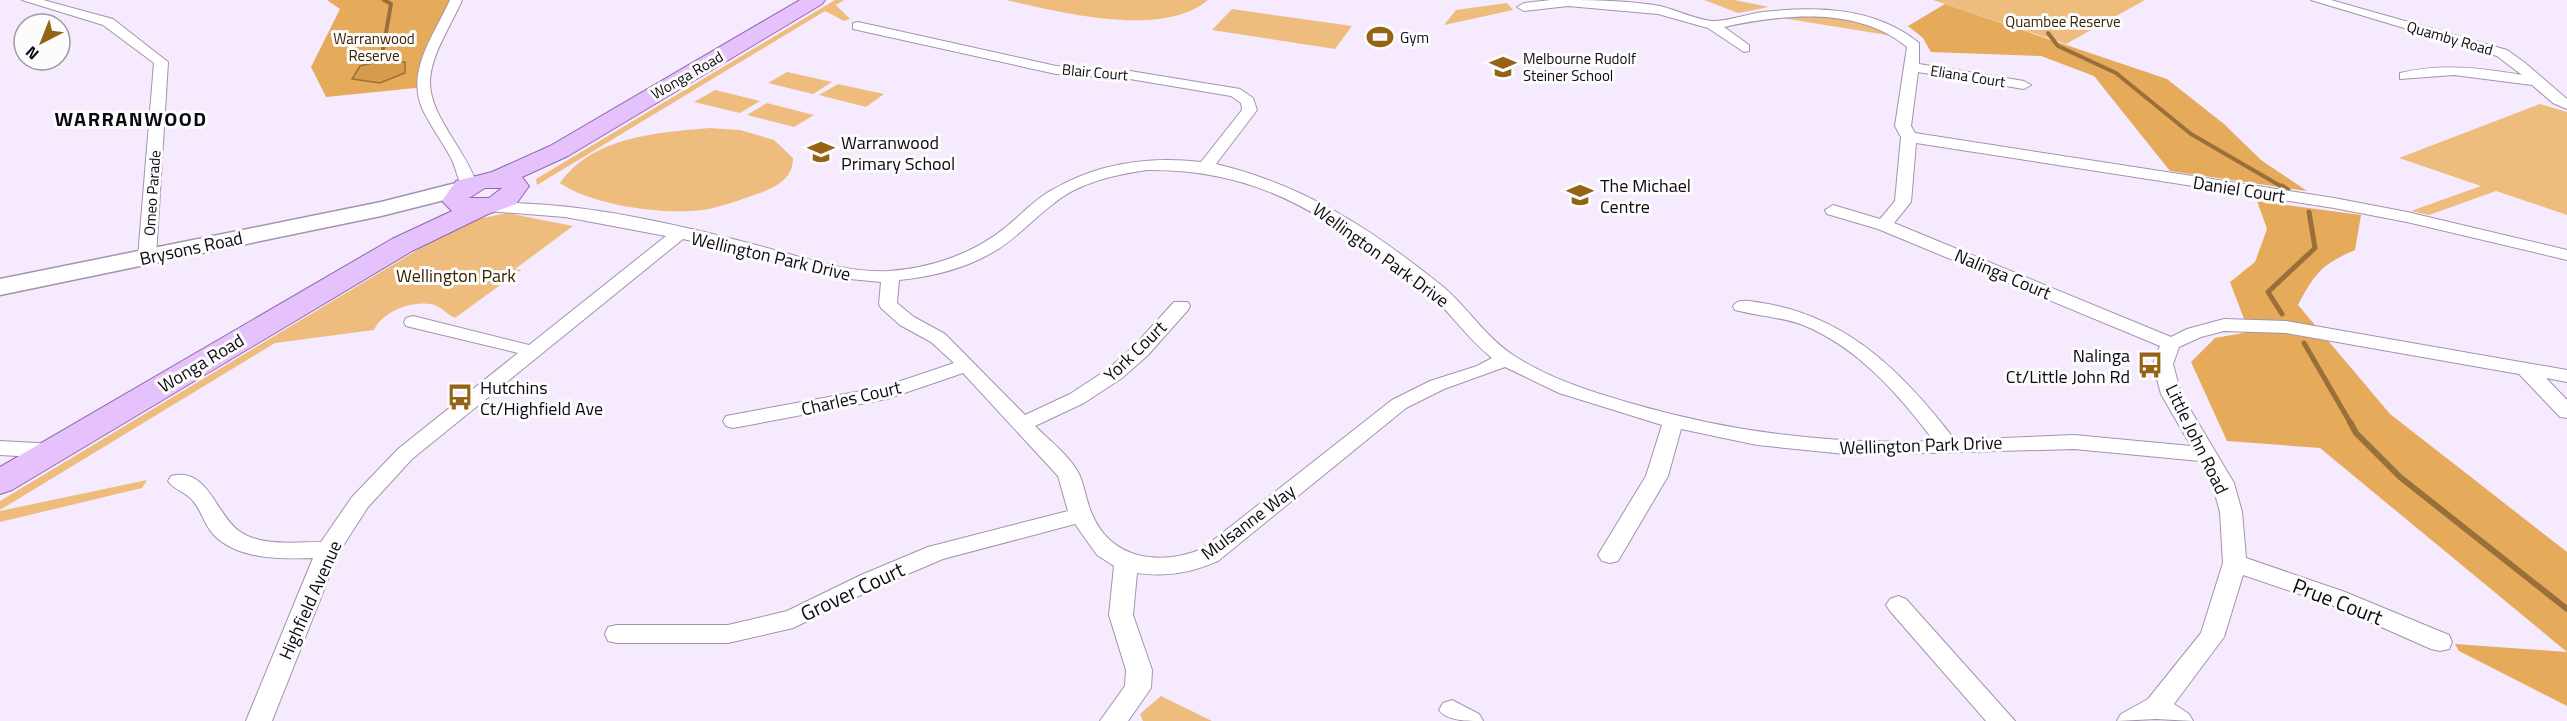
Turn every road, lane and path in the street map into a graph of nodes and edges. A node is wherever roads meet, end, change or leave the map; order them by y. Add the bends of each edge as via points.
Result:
1 (28, 0) edge
2 (456, 0) edge
3 (815, 0) edge
4 (2317, 0) edge
5 (1820, 5) edge
6 (1524, 7) dead end
7 (1713, 25) junction
8 (858, 26) dead end
9 (1744, 48) dead end
10 (1912, 67) junction
11 (2405, 76) dead end
12 (2536, 81) junction
13 (2024, 85) dead end
14 (2567, 105) edge
15 (1909, 137) junction
16 (1205, 168) junction
17 (482, 190) junction
18 (1833, 210) dead end
19 (563, 211) junction
20 (1884, 225) junction
21 (679, 234) junction
22 (2567, 255) edge
23 (147, 257) junction
24 (890, 276) junction
25 (0, 287) edge
26 (1181, 306) dead end
27 (1742, 306) dead end
28 (413, 322) dead end
29 (2171, 344) junction
30 (532, 351) junction
31 (1505, 359) junction
32 (968, 365) junction
33 (2526, 369) junction
34 (2567, 376) edge
35 (2567, 412) edge
36 (733, 421) dead end
37 (1672, 422) junction
38 (1022, 424) junction
39 (1948, 446) junction
40 (0, 448) edge
41 (54, 451) junction
42 (2206, 455) junction
43 (179, 481) dead end
44 (0, 482) edge
45 (1082, 515) junction
46 (328, 550) junction
47 (1610, 555) dead end
48 (1126, 563) junction
49 (2235, 563) junction
50 (1898, 605) dead end
51 (617, 634) dead end
52 (2440, 642) dead end
53 (2157, 706) junction
54 (259, 721) edge
55 (1113, 721) edge
56 (2002, 721) edge
57 (2130, 721) edge
58 (2180, 721) edge

1 - 23 street, Omeo Parade via 108,22 161,62
2 - 17 street via 423,80 425,98
3 - 17 main road, Wonga Road via 559,151
4 - 12 street, Quamby Road via 2490,49 2519,63
5 - 7 street
5 - 10 street via 1865,16 1899,31 1914,46
6 - 7 street via 1568,2 1659,10
7 - 9 street
8 - 16 street, Blair Court via 1056,70 1130,75 1235,92 1248,101 1250,110
10 - 13 street, Eliana Court
10 - 15 street via 1903,126
11 - 12 street via 2445,69
12 - 14 street, Quamby Road
15 - 20 street via 1903,202
15 - 22 street, Daniel Court via 2334,203
16 - 24 street, Wellington Park Drive via 1144,165 1073,183 982,251 959,262
16 - 31 street, Wellington Park Drive via 1251,178 1308,201 1436,290 1480,341
17 - 19 street, Wellington Park Drive
17 - 19 street, Wellington Park Drive
17 - 23 street, Brysons Road
17 - 41 main road, Wonga Road via 402,245
18 - 20 street, Nalinga Court
19 - 21 street, Wellington Park Drive
20 - 29 street, Nalinga Court
21 - 24 street, Wellington Park Drive via 776,255 824,272 853,277
21 - 30 street, Highfield Avenue
23 - 25 street, Brysons Road
24 - 32 street, Mulsanne Way via 888,304 907,321 938,338
26 - 38 street, York Court via 1128,363 1102,383 1067,405
27 - 39 street via 1785,313 1856,347 1905,389
28 - 30 street
29 - 33 street via 2224,325 2252,324
29 - 42 street, Little John Road via 2163,364 2171,394
30 - 46 street, Highfield Avenue via 405,454 360,502
31 - 37 street, Wellington Park Drive via 1534,376 1586,397
31 - 48 street, Mulsanne Way via 1399,404 1210,555 1186,565
32 - 36 street, Charles Court via 887,393
32 - 38 street, Mulsanne Way
33 - 34 street
33 - 35 street
37 - 39 street, Wellington Park Drive via 1752,438 1830,447
37 - 47 street via 1657,476
38 - 45 street, Mulsanne Way via 1068,474
39 - 42 street, Wellington Park Drive via 2078,442
40 - 41 street
41 - 44 main road, Wonga Road
42 - 49 street, Little John Road via 2223,483 2231,512
43 - 46 street via 197,489 221,529 246,544
45 - 48 street, Mulsanne Way via 1105,549
45 - 51 street, Grover Court via 936,554 868,581 793,619 728,634
46 - 54 street, Highfield Avenue
48 - 55 street via 1121,615 1139,670 1138,688
49 - 52 street, Prue Court via 2337,598
49 - 53 street, Little John Road via 2212,637
50 - 56 street
53 - 57 street, Little John Road
53 - 58 street

